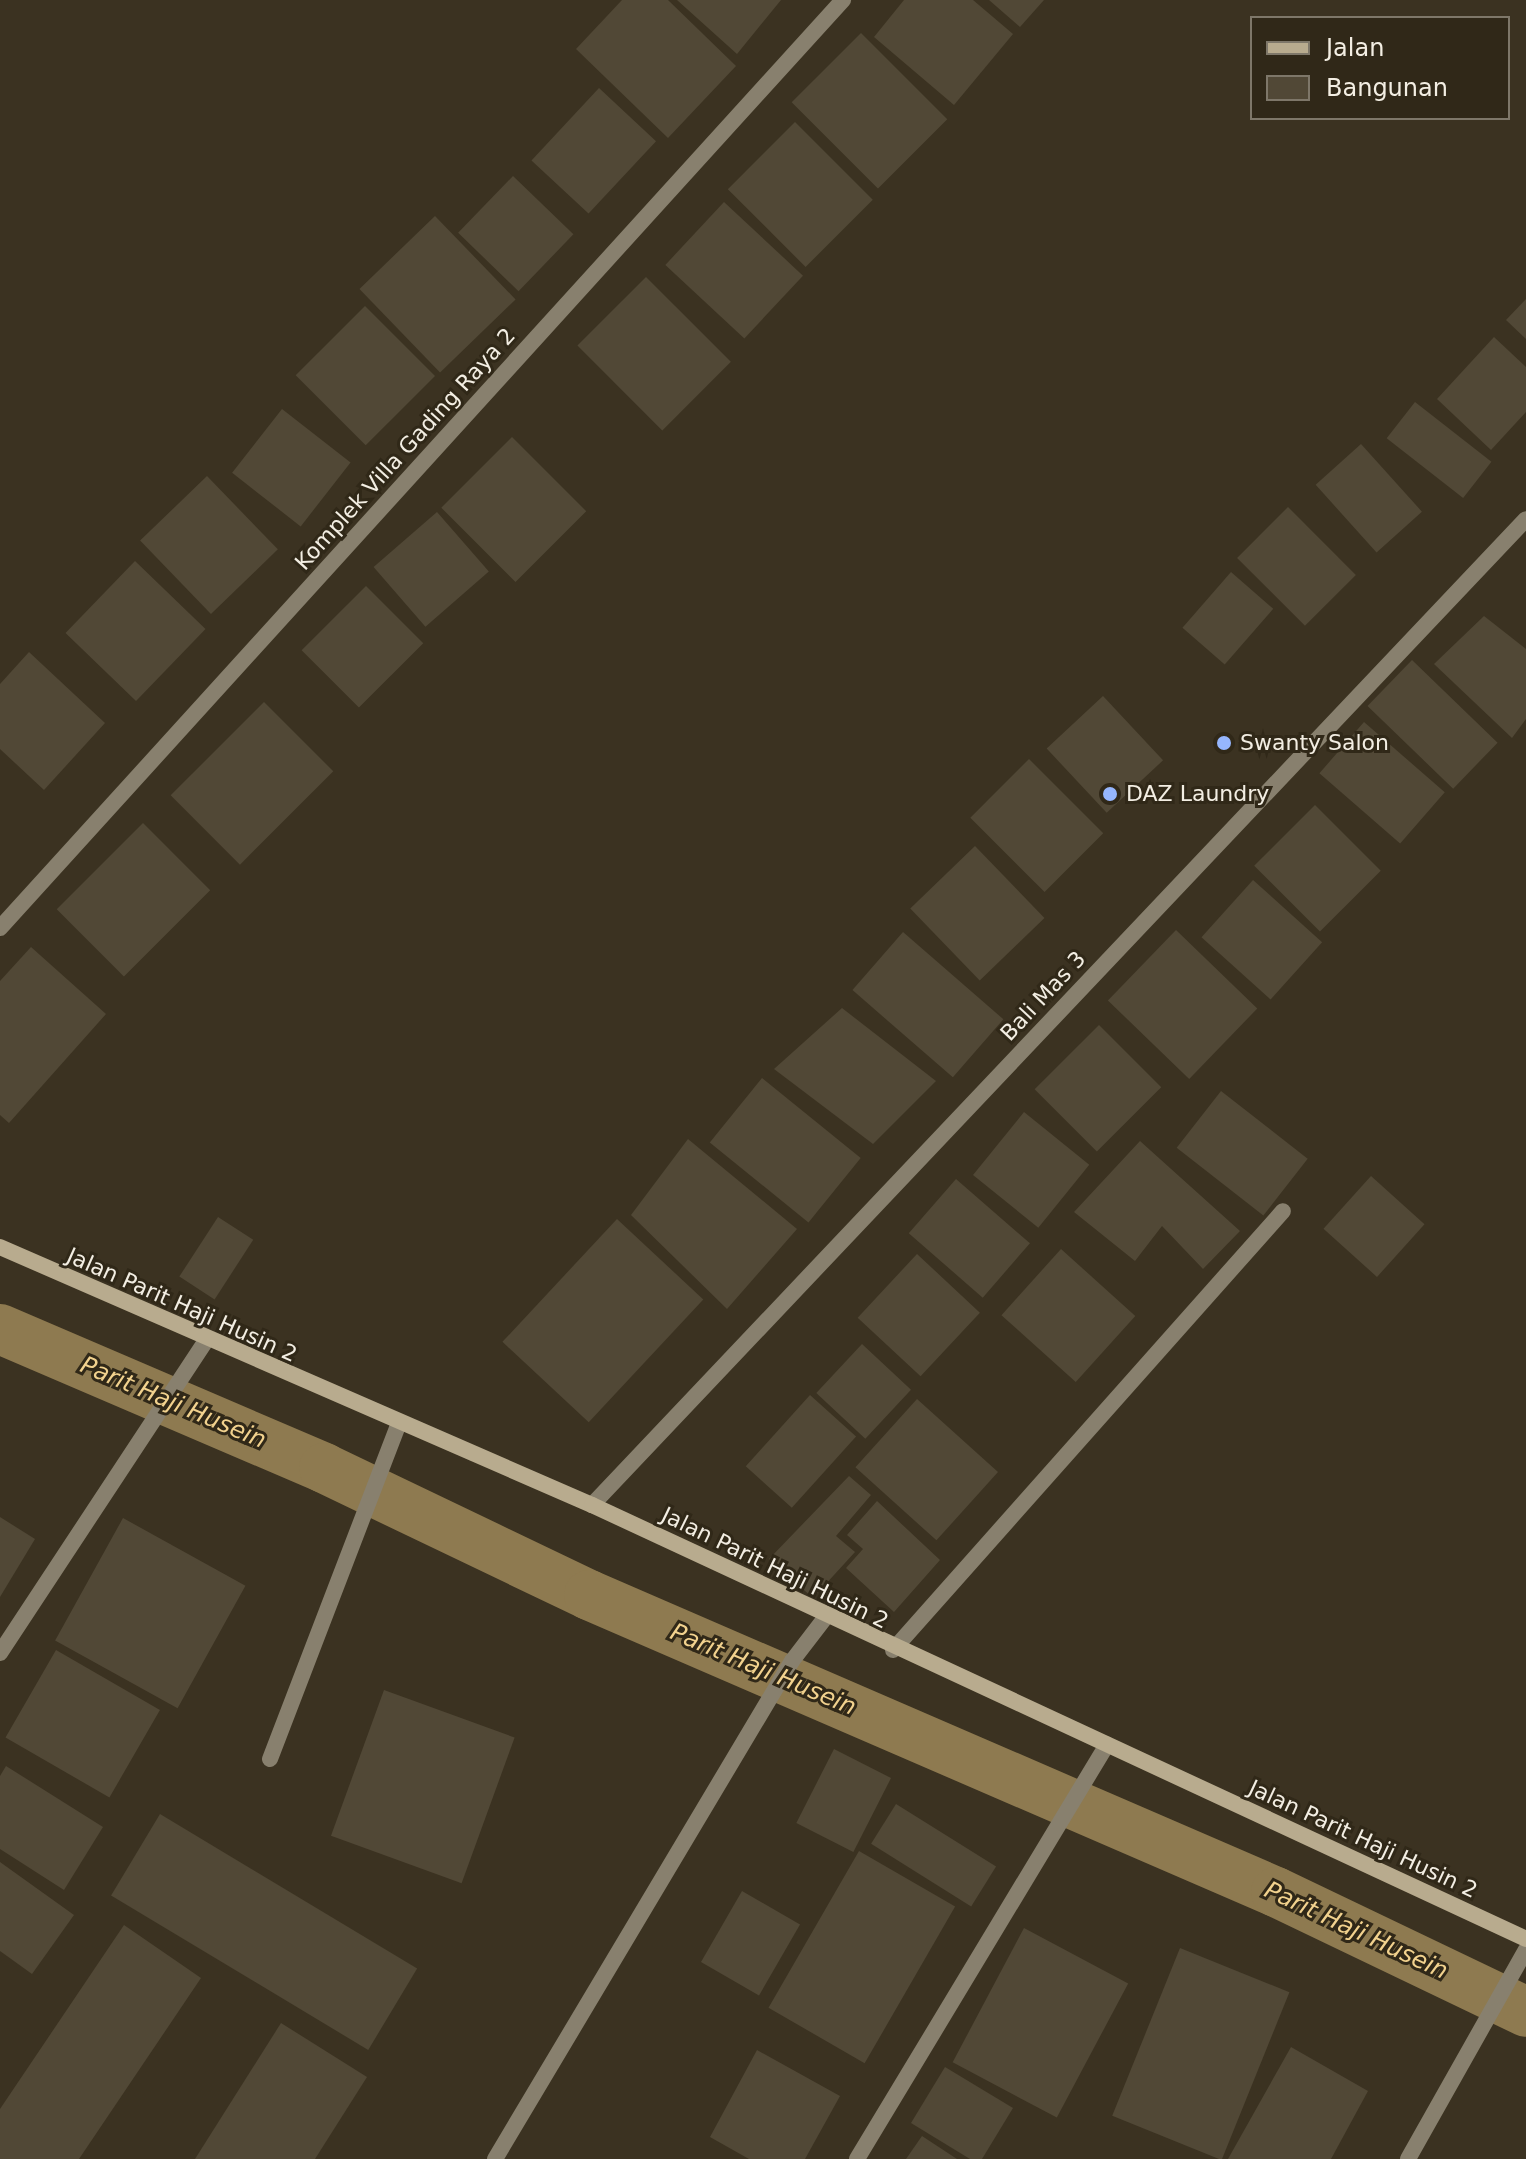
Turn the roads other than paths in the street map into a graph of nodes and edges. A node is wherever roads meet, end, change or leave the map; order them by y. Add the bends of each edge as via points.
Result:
1 (843, 0) edge
2 (1526, 519) edge
3 (0, 928) edge
4 (1283, 1211) dead end
5 (0, 1247) edge
6 (206, 1341) junction
7 (399, 1423) junction
8 (592, 1505) junction
9 (825, 1618) junction
10 (893, 1650) junction
11 (0, 1653) edge
12 (1107, 1744) junction
13 (270, 1759) dead end
14 (1526, 1939) edge
15 (1524, 1953) edge
16 (495, 2159) edge
17 (857, 2159) edge
18 (1408, 2159) edge

1 - 3 street, Komplek Villa Gading Raya 2
2 - 8 street, Bali Mas 3
4 - 10 street
5 - 6 street, Jalan Parit Haji Husin 2
6 - 7 street, Jalan Parit Haji Husin 2
6 - 11 street
7 - 8 street, Jalan Parit Haji Husin 2
7 - 13 street
8 - 9 street, Jalan Parit Haji Husin 2
9 - 10 street, Jalan Parit Haji Husin 2
9 - 16 street via 792,1661
10 - 12 street, Jalan Parit Haji Husin 2
12 - 14 street, Jalan Parit Haji Husin 2
12 - 17 street
15 - 18 street

